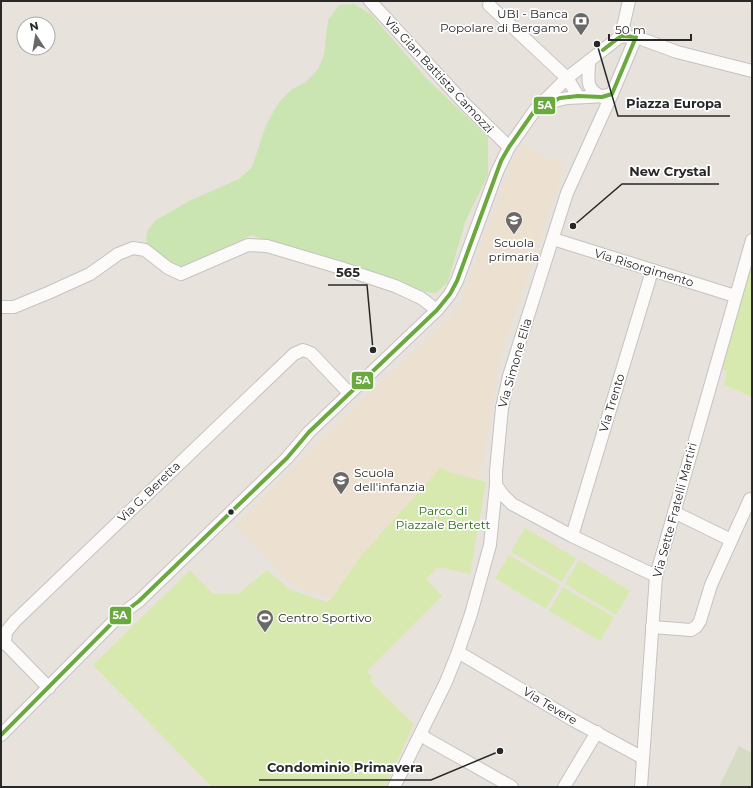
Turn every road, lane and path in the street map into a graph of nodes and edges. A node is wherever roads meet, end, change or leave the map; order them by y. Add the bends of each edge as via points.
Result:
1 (370, 1) edge
2 (629, 1) edge
3 (490, 5) dead end
4 (621, 36) junction
5 (636, 37) junction
6 (589, 62) junction
7 (752, 71) edge
8 (567, 78) junction
9 (607, 95) junction
10 (578, 96) junction
11 (535, 110) junction
12 (509, 147) junction
13 (553, 239) junction
14 (752, 240) edge
15 (652, 271) junction
16 (735, 296) junction
17 (1, 307) edge
18 (437, 310) junction
19 (349, 393) junction
20 (496, 485) junction
21 (750, 499) dead end
22 (512, 504) junction
23 (674, 512) junction
24 (572, 536) junction
25 (731, 540) junction
26 (490, 545) junction
27 (656, 576) junction
28 (652, 627) junction
29 (458, 652) junction
30 (49, 688) junction
31 (597, 732) junction
32 (421, 734) junction
33 (1, 735) edge
34 (643, 758) junction
35 (394, 787) edge
36 (512, 787) edge
37 (564, 787) edge
38 (641, 787) edge

1 - 12 street, Via Gian Battista Camozzi via 466,105
2 - 4 street
3 - 8 street
4 - 5 street
4 - 6 street
5 - 7 street via 676,52
5 - 9 street, Via Simone Elia
6 - 8 street
6 - 9 street via 589,85 593,92
8 - 10 street
8 - 11 street
9 - 10 street
9 - 13 street, Via Simone Elia via 567,193
10 - 11 street via 560,98
11 - 12 street
12 - 18 street via 497,172 457,281
13 - 15 street, Via Risorgimento
13 - 20 street, Via Simone Elia via 509,376 502,408
14 - 16 street, Via Sette Fratelli Martiri
15 - 16 street, Via Risorgimento
15 - 24 street, Via Trento
16 - 23 street, Via Sette Fratelli Martiri
17 - 18 street via 14,307 48,293 90,274 118,254 133,248 145,250 168,268 181,274 248,245 267,246 395,286 421,298
18 - 19 street
19 - 30 street via 309,432 287,458 138,601 119,616
19 - 30 street, Via G. Beretta via 311,353 303,350 294,354 15,621 6,632 5,643
20 - 22 street
20 - 26 street, Via Simone Elia
21 - 25 street
22 - 24 street
22 - 26 street via 501,509
23 - 25 street
23 - 27 street, Via Sette Fratelli Martiri
24 - 27 street
25 - 28 street via 696,627 691,630
26 - 29 street
27 - 28 street, Via Sette Fratelli Martiri
28 - 34 street, Via Sette Fratelli Martiri
29 - 31 street, Via Tevere
29 - 32 street
30 - 33 street
31 - 34 street, Via Tevere
31 - 37 street
32 - 35 street
32 - 36 street
34 - 38 street, Via Sette Fratelli Martiri

